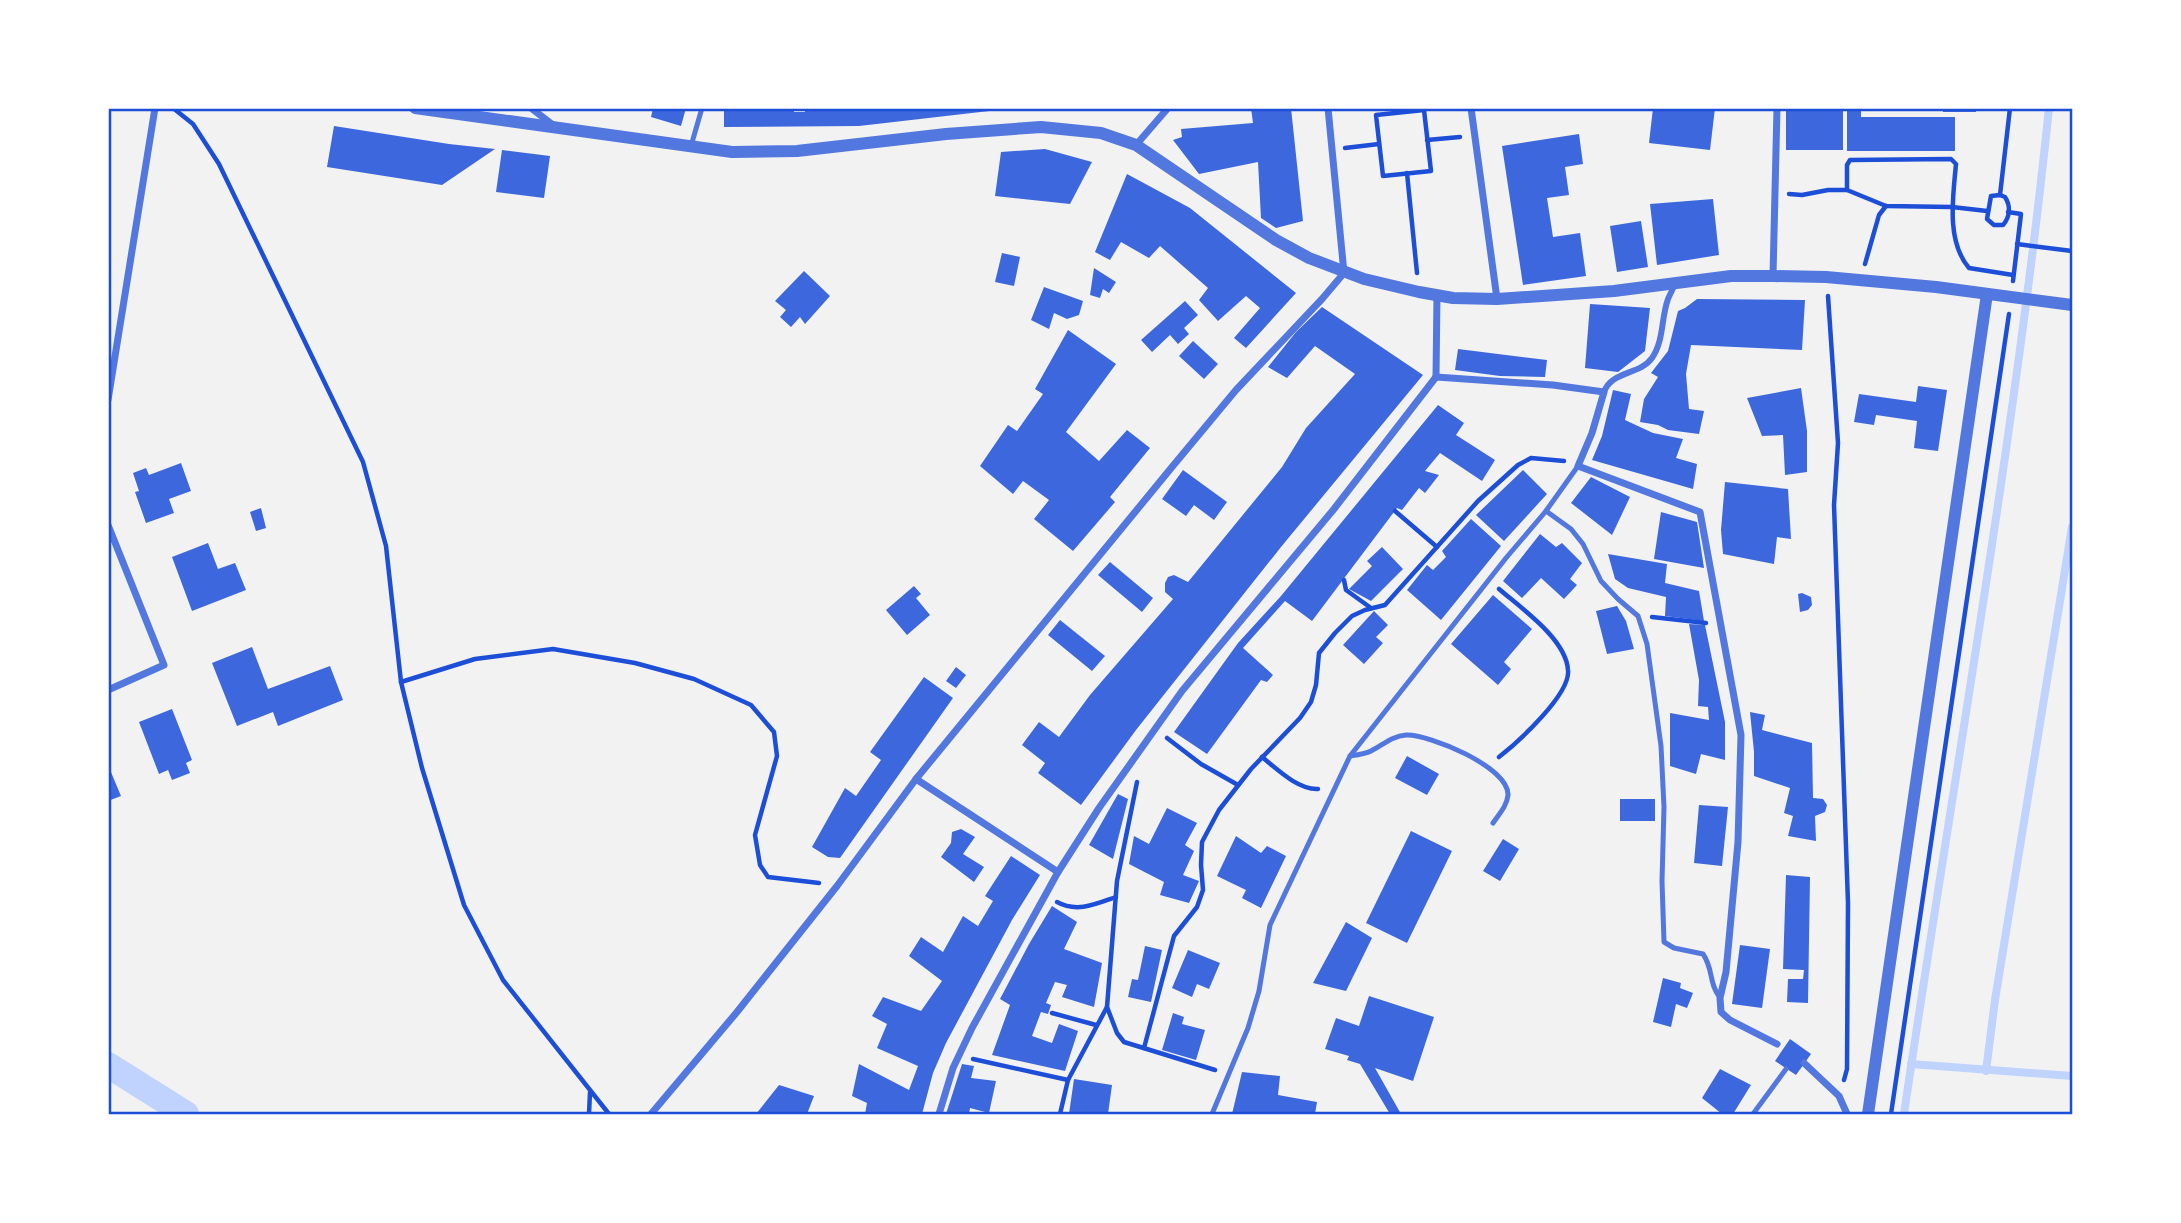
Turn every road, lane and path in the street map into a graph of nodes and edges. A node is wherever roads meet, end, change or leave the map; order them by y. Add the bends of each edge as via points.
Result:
1 (155, 108) edge
2 (173, 108) edge
3 (415, 108) edge
4 (531, 108) edge
5 (702, 108) edge
6 (1168, 108) edge
7 (1328, 108) edge
8 (1471, 108) edge
9 (1777, 108) edge
10 (2010, 108) edge
11 (1399, 111) edge
12 (557, 128) junction
13 (1475, 135) junction
14 (1427, 140) junction
15 (1379, 144) junction
16 (1136, 145) junction
17 (691, 147) junction
18 (1332, 149) junction
19 (1407, 173) junction
20 (1847, 190) junction
21 (1774, 195) junction
22 (2000, 195) junction
23 (1886, 206) junction
24 (1952, 207) junction
25 (1987, 211) junction
26 (2008, 212) junction
27 (2020, 245) junction
28 (2073, 251) edge
29 (1344, 273) junction
30 (1773, 276) junction
31 (1826, 277) junction
32 (1861, 280) junction
33 (1675, 284) junction
34 (1419, 292) junction
35 (1987, 294) junction
36 (1437, 295) junction
37 (2014, 297) junction
38 (1497, 299) junction
39 (2073, 305) edge
40 (1436, 377) junction
41 (1604, 392) junction
42 (108, 400) edge
43 (1578, 466) junction
44 (1395, 511) dead end
45 (1546, 511) junction
46 (108, 525) edge
47 (1437, 547) junction
48 (1489, 579) junction
49 (1344, 580) dead end
50 (1371, 608) junction
51 (1638, 616) junction
52 (1721, 625) junction
53 (401, 682) junction
54 (108, 690) edge
55 (1155, 729) junction
56 (1141, 747) junction
57 (1350, 756) junction
58 (1262, 757) junction
59 (1486, 767) junction
60 (916, 779) junction
61 (1238, 785) junction
62 (1323, 785) dead end
63 (1493, 823) dead end
64 (1058, 872) junction
65 (837, 886) junction
66 (1116, 897) junction
67 (1055, 901) dead end
68 (1720, 998) junction
69 (1107, 1007) junction
70 (1052, 1013) dead end
71 (1096, 1025) junction
72 (1777, 1044) dead end
73 (1144, 1048) junction
74 (989, 1063) dead end
75 (1804, 1063) dead end
76 (1198, 1065) dead end
77 (1786, 1069) dead end
78 (1068, 1080) junction
79 (590, 1092) junction
80 (1839, 1096) junction
81 (589, 1115) edge
82 (609, 1115) edge
83 (651, 1115) edge
84 (939, 1115) edge
85 (1060, 1115) edge
86 (1212, 1115) edge
87 (1753, 1115) edge
88 (1847, 1115) edge
89 (1868, 1115) edge
90 (1891, 1115) edge

1 - 42 street
2 - 53 path via 193,124 219,164 363,462 386,546
3 - 12 street
4 - 12 street
5 - 17 lane
6 - 16 street
7 - 18 street
8 - 13 street
9 - 21 street
10 - 22 path
11 - 14 path via 1424,110
11 - 15 path via 1376,116
12 - 17 street
13 - 14 path
13 - 38 street
14 - 19 path via 1431,171
15 - 18 path
15 - 19 path via 1383,176
16 - 17 street via 1101,133 1041,127 797,151
16 - 29 street via 1276,240
18 - 29 street
19 - 34 path
20 - 21 path
20 - 23 path
20 - 24 path via 1850,160 1951,159 1955,164
21 - 30 street
22 - 25 path via 1991,196
22 - 26 path via 2008,201
23 - 24 path
23 - 32 path via 1879,215
24 - 25 path
24 - 27 path via 1961,259 1969,268 2013,275
25 - 26 path via 1989,223 1998,225 2003,225
26 - 27 path via 2021,214
27 - 28 path
29 - 34 street
29 - 60 street via 1236,390
30 - 31 street
30 - 33 street
31 - 32 street
31 - 80 path via 1838,443 1834,505 1848,903 1847,1069
32 - 35 street
33 - 38 street
33 - 41 street via 1658,349 1650,361 1606,384
34 - 36 street
35 - 37 street
35 - 89 street
36 - 38 street
36 - 40 street
37 - 39 street
37 - 90 path
40 - 41 street
40 - 55 street
41 - 43 street
43 - 45 lane
43 - 47 path via 1543,457 1518,465
43 - 52 street via 1700,512
44 - 47 path
45 - 48 lane
45 - 51 lane via 1571,529 1601,581
46 - 54 street via 164,665
47 - 50 path via 1385,606
48 - 57 lane
48 - 59 path via 1546,629 1569,671 1545,715
49 - 50 path via 1346,590
50 - 58 path via 1352,616 1319,653 1311,702
51 - 52 path
51 - 68 lane via 1647,644 1661,746 1664,942 1703,954
52 - 68 street via 1741,735 1741,786 1731,925
53 - 65 path via 475,659 553,649 682,676 751,705 774,732 777,756 755,835 760,865 768,877
53 - 79 path via 464,905 503,979
55 - 56 street
55 - 61 path
56 - 64 street
56 - 66 path
57 - 59 lane via 1370,752 1395,737 1425,736
57 - 86 lane via 1270,925 1248,1028
58 - 61 path
58 - 62 path via 1302,786 1318,789
59 - 63 lane via 1503,780 1508,792
60 - 64 street
60 - 65 street
61 - 73 path via 1202,842 1203,890 1197,907 1174,936
64 - 84 street via 958,1055
65 - 83 street
66 - 67 path via 1073,908
66 - 69 path
68 - 72 street via 1721,1012 1730,1020
69 - 71 path
69 - 73 path via 1121,1040
70 - 71 path
71 - 78 path
73 - 76 path
74 - 78 path
75 - 80 street
77 - 87 lane
78 - 85 path
79 - 81 path
79 - 82 path
80 - 88 street

